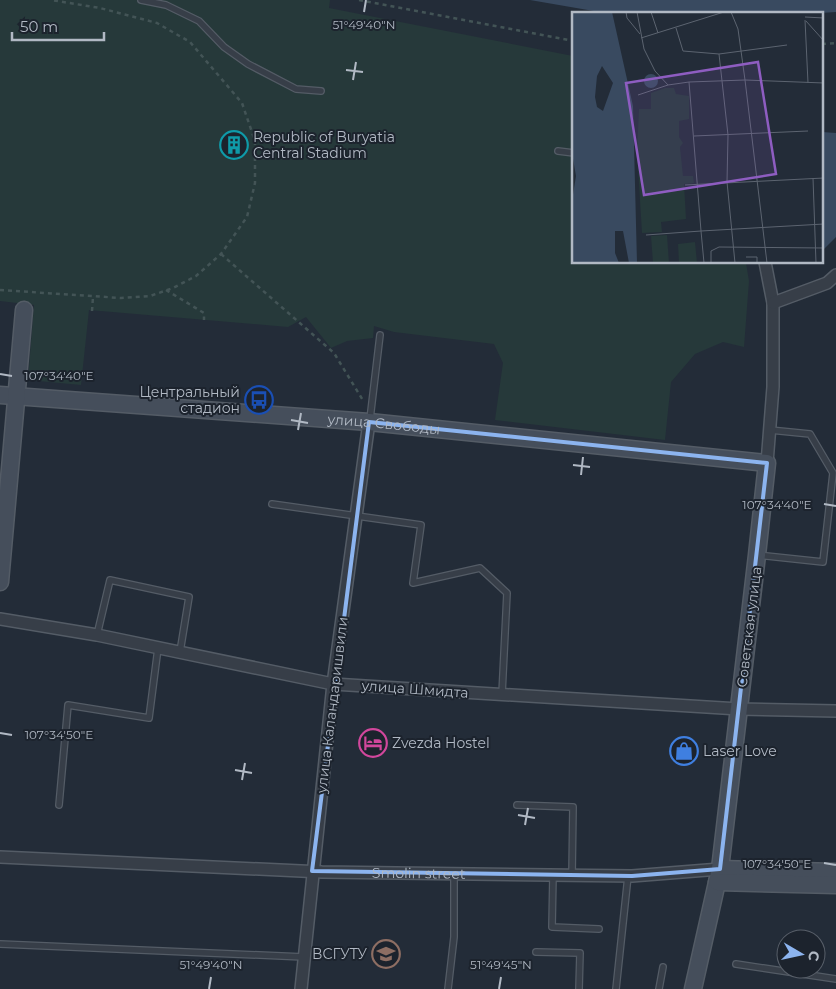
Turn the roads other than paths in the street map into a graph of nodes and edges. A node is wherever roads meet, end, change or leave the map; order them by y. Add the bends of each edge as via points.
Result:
1 (141, 0) edge
2 (321, 91) dead end
3 (558, 151) dead end
4 (572, 153) edge
5 (765, 264) edge
6 (836, 275) edge
7 (773, 303) junction
8 (24, 310) dead end
9 (380, 335) dead end
10 (8, 395) edge
11 (370, 418) junction
12 (770, 430) junction
13 (767, 463) junction
14 (272, 504) dead end
15 (356, 516) junction
16 (758, 555) junction
17 (0, 582) edge
18 (0, 619) edge
19 (97, 635) junction
20 (158, 648) junction
21 (180, 652) junction
22 (333, 684) junction
23 (502, 694) junction
24 (739, 709) junction
25 (836, 711) edge
26 (59, 805) dead end
27 (517, 805) dead end
28 (0, 857) edge
29 (312, 871) junction
30 (836, 872) edge
31 (454, 874) junction
32 (553, 875) junction
33 (572, 875) junction
34 (628, 876) junction
35 (719, 876) junction
36 (836, 885) edge
37 (599, 929) dead end
38 (0, 944) edge
39 (536, 952) dead end
40 (304, 957) junction
41 (736, 964) dead end
42 (662, 967) dead end
43 (836, 979) edge
44 (301, 989) edge
45 (448, 989) edge
46 (579, 989) edge
47 (616, 989) edge
48 (659, 989) edge
49 (693, 989) edge

1 - 2 lane via 166,5 198,21 224,47 248,64 296,89
3 - 4 lane
5 - 7 street, Советская улица
6 - 7 street via 828,283
7 - 12 street, Советская улица
8 - 10 main road
9 - 11 lane
10 - 11 main road, улица Свободы
10 - 17 main road
11 - 13 main road, улица Свободы
11 - 15 street, улица Каландаришвили
12 - 13 street, Советская улица
12 - 16 lane via 810,434 832,473 823,562
13 - 16 main road, Советская улица
14 - 15 lane
15 - 22 street, улица Каландаришвили
15 - 23 lane via 421,525 413,583 480,568 507,593
16 - 24 main road, Советская улица
18 - 19 street, улица Шмидта
19 - 20 street, улица Шмидта
19 - 21 lane via 110,580 189,597
20 - 21 street, улица Шмидта
20 - 26 lane via 149,718 68,705
21 - 22 street, улица Шмидта
22 - 23 street, улица Шмидта
22 - 29 street, улица Каландаришвили
23 - 24 street, улица Шмидта
24 - 25 street, улица Шмидта
24 - 35 main road, Советская улица
27 - 33 lane via 573,807
28 - 29 street, Smolin street
29 - 31 street, Smolin street
29 - 40 street, улица Каландаришвили
30 - 35 main road, Smolin street
31 - 32 street, Smolin street
31 - 45 lane via 454,937
32 - 33 street, Smolin street
32 - 37 lane via 552,927
33 - 34 street, Smolin street
34 - 35 street, Smolin street
34 - 47 lane
35 - 36 main road
35 - 49 main road, Советская улица
38 - 40 lane
39 - 46 lane via 580,953
40 - 44 street, улица Каландаришвили
41 - 43 lane
42 - 48 lane

